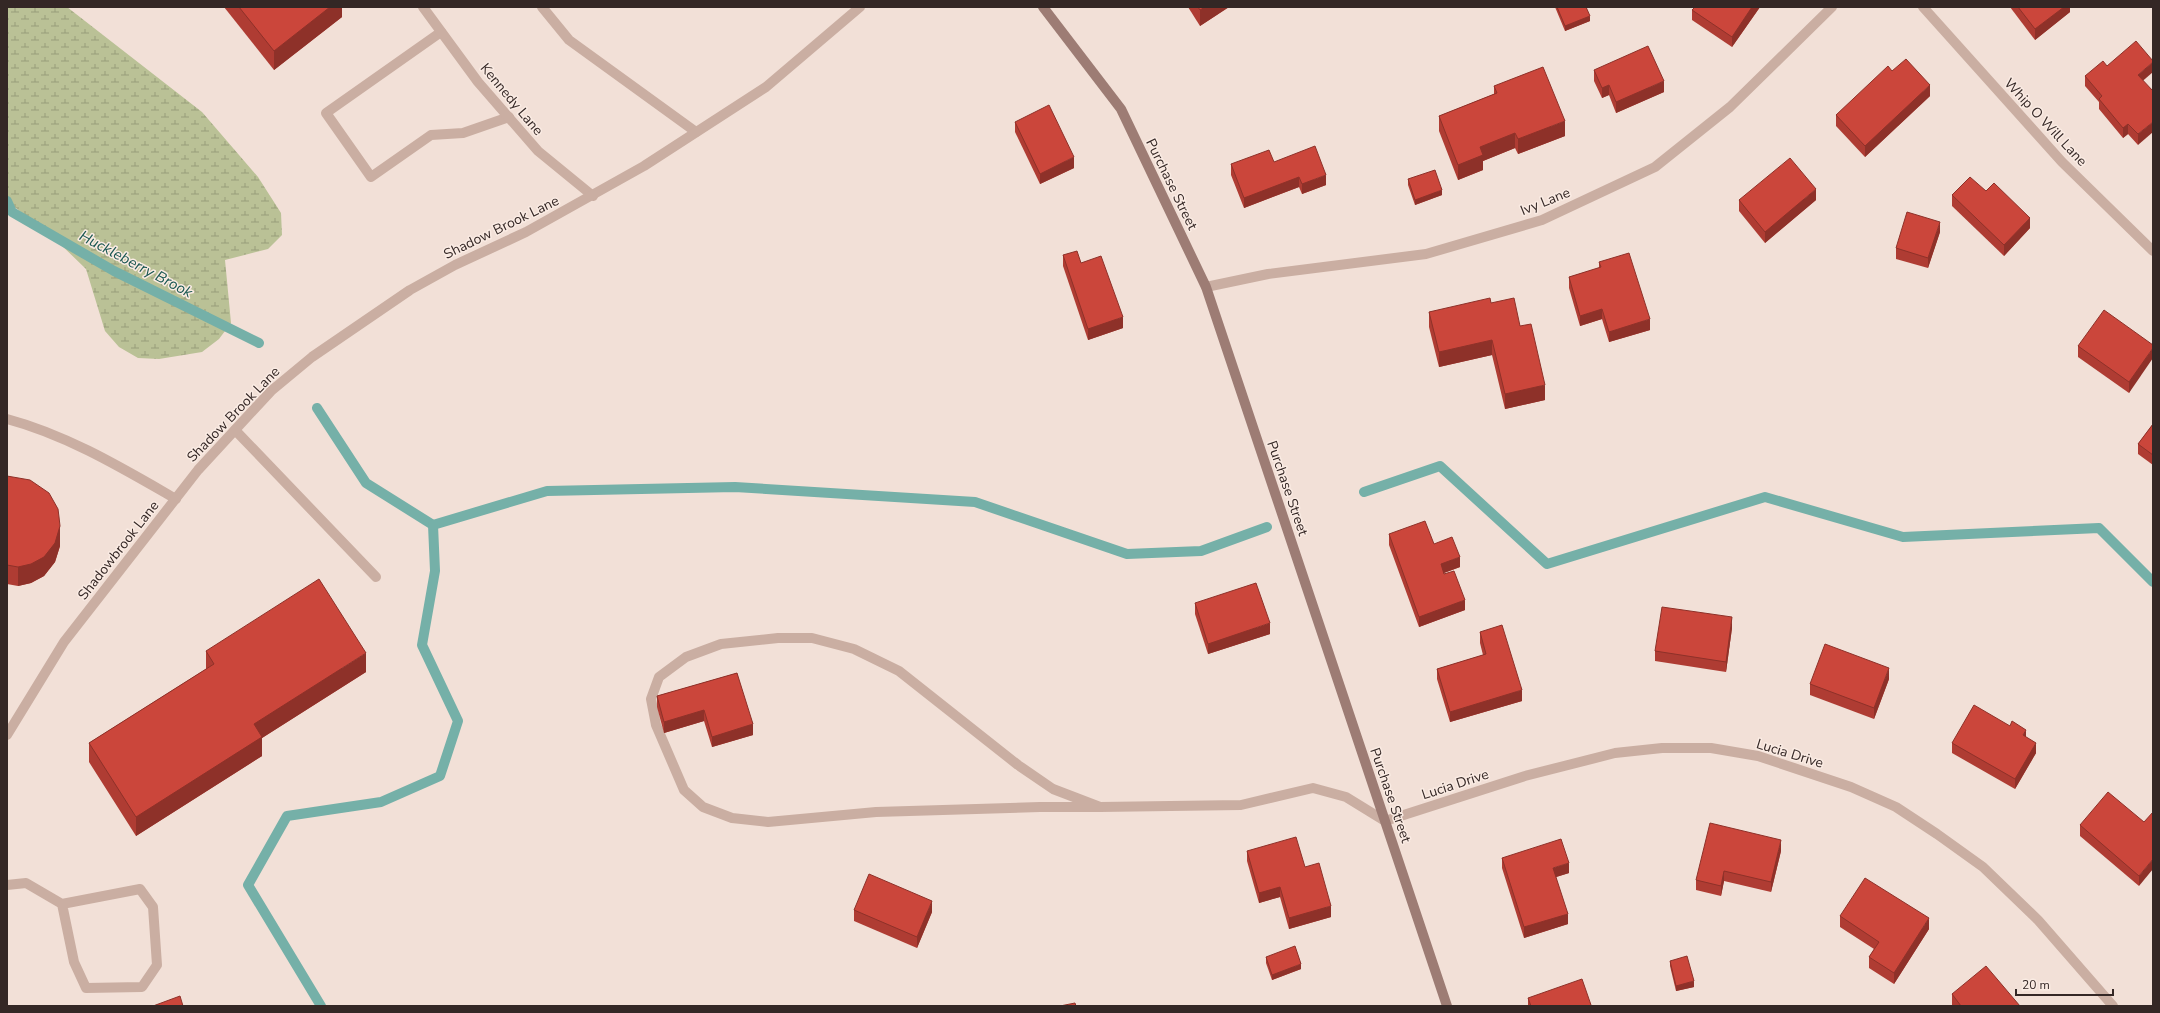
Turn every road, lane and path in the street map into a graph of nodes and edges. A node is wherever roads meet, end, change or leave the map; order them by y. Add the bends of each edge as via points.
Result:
1 (423, 7) edge
2 (542, 7) edge
3 (860, 7) edge
4 (1043, 7) edge
5 (1832, 7) edge
6 (1922, 7) edge
7 (441, 32) junction
8 (509, 117) junction
9 (696, 132) junction
10 (593, 196) junction
11 (2153, 251) edge
12 (1206, 287) junction
13 (7, 419) edge
14 (235, 430) junction
15 (176, 499) junction
16 (376, 577) dead end
17 (7, 735) edge
18 (1100, 807) junction
19 (1386, 821) junction
20 (7, 885) edge
21 (62, 904) junction
22 (1447, 1006) edge
23 (2113, 1006) edge

1 - 7 street, Kennedy Lane
2 - 9 street via 569,40
3 - 9 street, Shadow Brook Lane via 766,87
4 - 12 main road, Purchase Street via 1121,109
5 - 12 street, Ivy Lane via 1730,108 1655,167 1542,220 1426,254 1268,274
6 - 11 street, Whip O Will Lane via 2062,162
7 - 8 street, Kennedy Lane via 478,82
7 - 8 street via 326,113 371,177 431,135 463,133
8 - 10 street, Kennedy Lane via 538,151
9 - 10 street, Shadow Brook Lane
10 - 14 street, Shadow Brook Lane via 410,290 312,357 272,391
12 - 19 main road, Purchase Street
13 - 15 street, Shadowbrook Lane via 32,426 118,466
14 - 15 street, Shadow Brook Lane via 198,470
14 - 16 street
15 - 17 street, Shadowbrook Lane via 64,642
18 - 18 street via 1053,789 1041,781 899,671 854,649 832,642 812,638 778,638 721,644 686,657 659,677 651,699 656,725 684,790 703,807 732,818 768,822 876,812
18 - 19 street via 1241,805 1313,788 1346,797
19 - 22 main road, Purchase Street
19 - 23 street, Lucia Drive via 1525,776 1615,753 1662,748 1711,748 1758,756 1851,787 1896,807 1938,834 1983,867 2038,920
20 - 21 street via 26,883
21 - 21 street via 74,962 86,988 142,987 157,965 153,907 140,889

